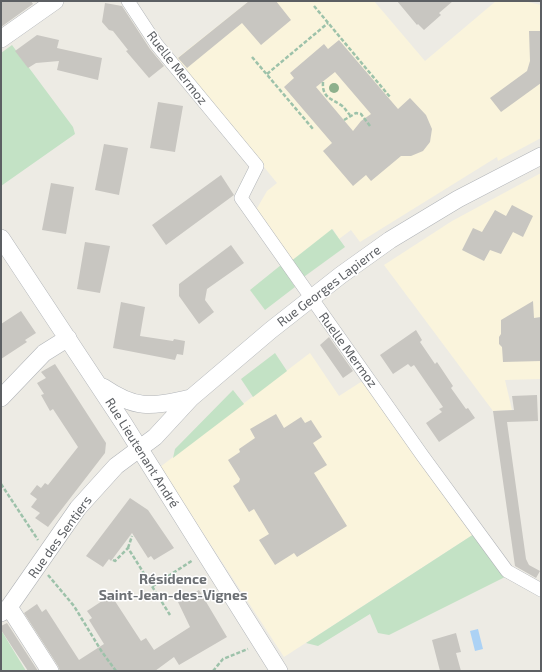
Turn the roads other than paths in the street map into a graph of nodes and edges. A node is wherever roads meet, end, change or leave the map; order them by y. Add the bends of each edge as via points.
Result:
1 (55, 1) edge
2 (128, 1) edge
3 (1, 39) edge
4 (541, 156) edge
5 (1, 238) edge
6 (310, 299) junction
7 (68, 338) junction
8 (98, 384) junction
9 (1, 398) edge
10 (192, 398) junction
11 (140, 450) junction
12 (541, 590) edge
13 (5, 610) edge
14 (50, 671) edge
15 (279, 671) edge

1 - 3 street
2 - 6 street, Ruelle Mermoz via 157,45 258,166 241,198
4 - 6 street, Rue Georges Lapierre via 427,217 364,258
5 - 7 street, Rue Lieutenant André
6 - 10 street, Rue Georges Lapierre
6 - 12 street, Ruelle Mermoz via 337,332 422,455 507,571
7 - 8 street, Rue Lieutenant André
7 - 9 street via 44,353
8 - 10 street via 120,399 136,404 155,406
8 - 11 street, Rue Lieutenant André
10 - 11 street, Rue Georges Lapierre
11 - 13 street, Rue des Sentiers via 116,466 78,508 40,565
11 - 15 street, Rue Lieutenant André
13 - 14 street

